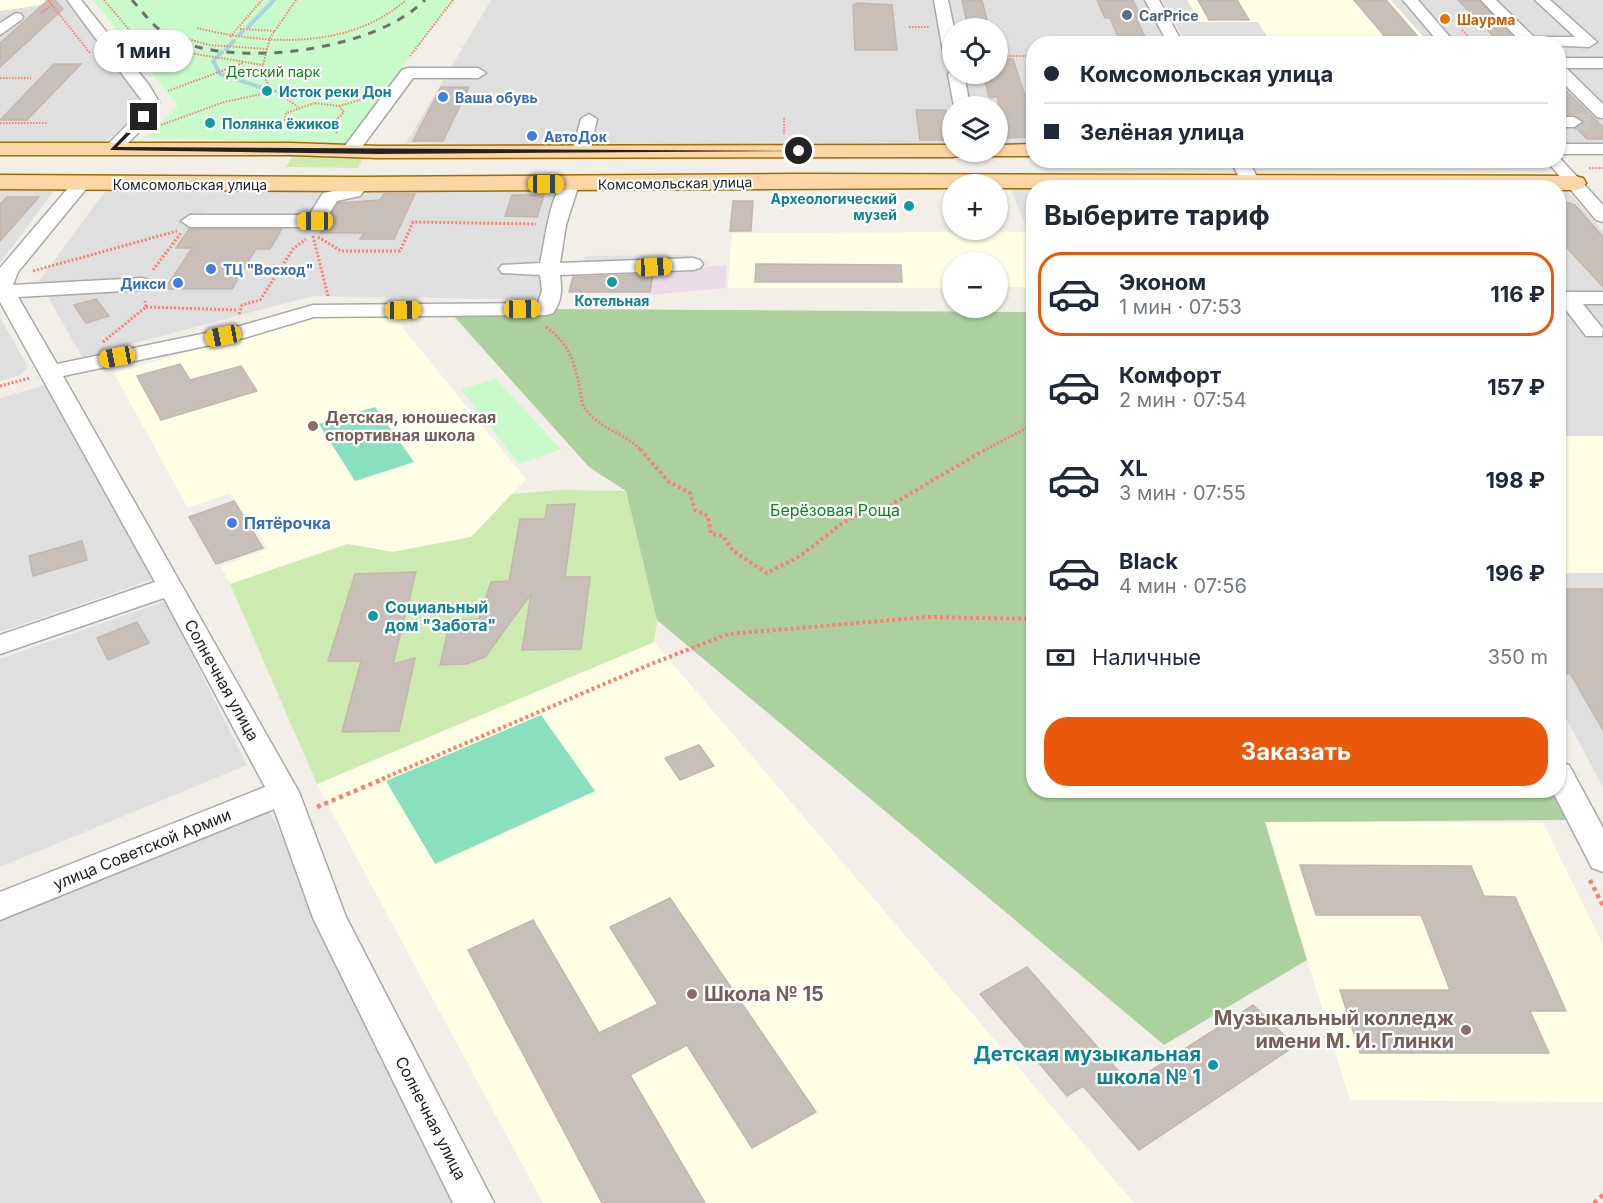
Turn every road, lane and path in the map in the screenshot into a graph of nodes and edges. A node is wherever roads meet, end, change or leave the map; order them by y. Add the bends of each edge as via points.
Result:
1 (48, 0) edge
2 (60, 0) edge
3 (74, 0) edge
4 (104, 0) edge
5 (262, 0) edge
6 (296, 0) edge
7 (406, 0) edge
8 (941, 0) edge
9 (1152, 0) edge
10 (1410, 0) edge
11 (1488, 0) edge
12 (1542, 0) edge
13 (52, 5) junction
14 (41, 13) dead end
15 (16, 16) dead end
16 (944, 18) edge
17 (197, 28) dead end
18 (239, 29) junction
19 (0, 31) edge
20 (275, 31) junction
21 (177, 36) dead end
22 (1172, 36) edge
23 (1442, 36) edge
24 (1524, 36) edge
25 (229, 37) junction
26 (270, 39) junction
27 (1566, 42) edge
28 (268, 49) junction
29 (1008, 56) edge
30 (1026, 56) edge
31 (264, 58) junction
32 (97, 59) dead end
33 (246, 62) junction
34 (1566, 63) edge
35 (1603, 63) edge
36 (262, 67) junction
37 (478, 73) dead end
38 (0, 78) edge
39 (31, 78) dead end
40 (1566, 78) edge
41 (168, 91) dead end
42 (276, 91) junction
43 (298, 107) junction
44 (784, 118) dead end
45 (589, 119) dead end
46 (1602, 119) edge
47 (0, 123) edge
48 (46, 123) dead end
49 (160, 125) dead end
50 (784, 135) dead end
51 (0, 149) edge
52 (112, 149) junction
53 (1566, 149) edge
54 (1603, 149) edge
55 (1026, 150) edge
56 (350, 151) junction
57 (942, 151) edge
58 (1008, 151) edge
59 (378, 152) junction
60 (581, 152) junction
61 (1565, 168) edge
62 (0, 182) edge
63 (1566, 183) edge
64 (1585, 183) junction
65 (81, 184) junction
66 (360, 184) junction
67 (570, 184) junction
68 (1026, 185) edge
69 (1603, 216) edge
70 (187, 225) joint
71 (556, 225) junction
72 (314, 228) junction
73 (693, 264) dead end
74 (549, 268) junction
75 (509, 269) dead end
76 (142, 284) dead end
77 (4, 285) junction
78 (1566, 289) edge
79 (1603, 289) edge
80 (1603, 298) edge
81 (146, 307) dead end
82 (546, 309) junction
83 (238, 310) junction
84 (331, 311) junction
85 (1594, 331) dead end
86 (244, 332) junction
87 (51, 372) junction
88 (0, 386) edge
89 (1026, 426) edge
90 (171, 586) junction
91 (1026, 619) edge
92 (0, 645) edge
93 (1566, 788) edge
94 (287, 805) junction
95 (1603, 859) edge
96 (0, 906) edge
97 (1603, 1195) edge
98 (474, 1203) edge
99 (1594, 1203) edge

1 - 13 path
2 - 13 path
3 - 52 street via 151,102 144,117
4 - 33 path via 123,25 146,45
5 - 18 path via 250,9
6 - 20 path
7 - 26 path via 369,27 334,35
8 - 16 street
9 - 22 street
10 - 23 street
11 - 24 street
12 - 27 street via 1589,42
13 - 14 path
13 - 32 path via 83,47
15 - 19 street
17 - 25 path
18 - 20 path
18 - 25 path
20 - 26 path
21 - 28 path via 235,48
25 - 26 path
26 - 28 path
28 - 31 path
29 - 30 path
31 - 33 path
31 - 36 path
33 - 36 path
33 - 41 path
34 - 35 street
36 - 42 path via 261,74
37 - 56 street via 408,73
38 - 39 path
40 - 46 street
42 - 43 path
42 - 49 path via 224,102
43 - 43 path via 324,103 339,106 344,112 327,124 293,125 285,117
44 - 50 path
45 - 60 street
47 - 48 path
51 - 52 main road, Комсомольская улица
52 - 56 main road, Комсомольская улица
52 - 65 main road
53 - 54 street
55 - 58 main road
56 - 59 main road, Комсомольская улица
57 - 60 main road, Комсомольская улица
59 - 60 main road, Комсомольская улица
59 - 66 main road
61 - 64 street
62 - 65 main road, Комсомольская улица
63 - 64 main road, Комсомольская улица
64 - 69 street
65 - 66 main road, Комсомольская улица
65 - 77 street
66 - 67 main road, Комсомольская улица
66 - 72 street via 354,192 330,197
67 - 68 main road, Комсомольская улица
67 - 71 street
70 - 72 street
70 - 77 path
71 - 72 path via 413,222 400,251 341,251
71 - 74 street
72 - 83 path via 293,249 260,300
72 - 84 path
73 - 74 street
74 - 75 street
74 - 82 street via 552,290
76 - 77 street
77 - 87 street, Солнечная улица
78 - 79 street
80 - 85 street via 1567,298
81 - 83 path
82 - 84 street
82 - 89 path via 545,326 559,336 573,355 583,405 598,423 630,438 669,482 690,493 695,510 708,516 711,534 723,536 733,551 767,573 804,553 829,531 869,509 884,509
83 - 86 path
84 - 86 street via 313,311
86 - 87 street
87 - 88 path
87 - 90 street, Солнечная улица
90 - 92 street
90 - 94 street, Солнечная улица
91 - 94 path via 928,617 728,634
93 - 95 street
94 - 96 street, улица Советской Армии
94 - 98 street, Солнечная улица via 330,918
97 - 99 path

